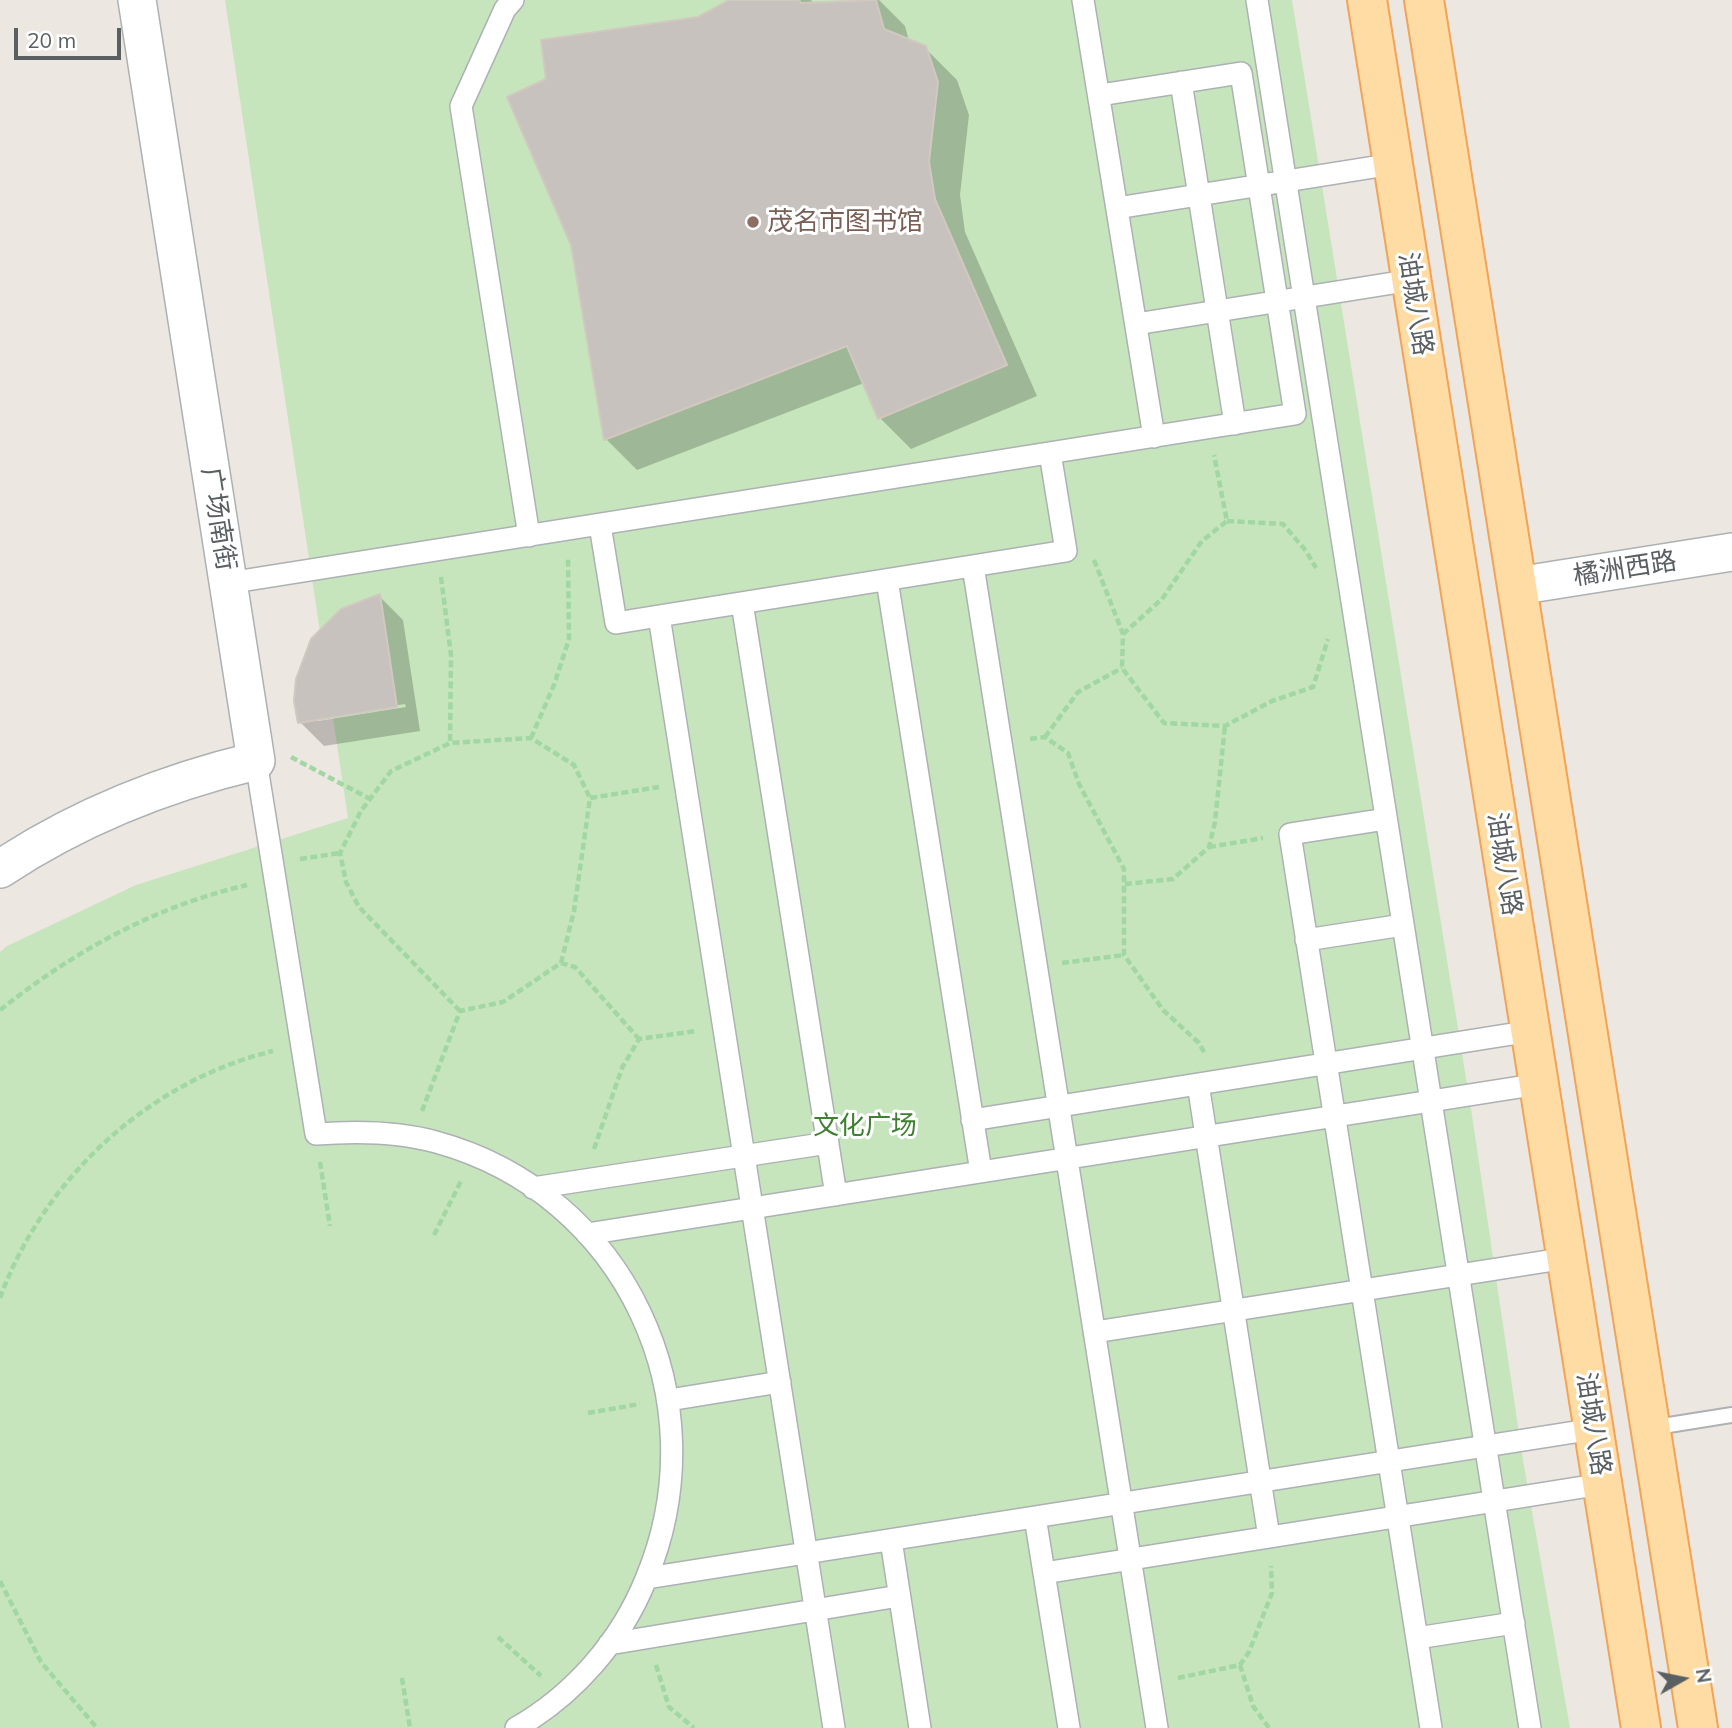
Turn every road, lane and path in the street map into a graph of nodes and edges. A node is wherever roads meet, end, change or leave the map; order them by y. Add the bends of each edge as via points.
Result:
1 (137, 0) edge
2 (513, 0) edge
3 (1083, 0) edge
4 (1257, 0) edge
5 (1367, 0) edge
6 (1424, 0) edge
7 (1181, 82) junction
8 (1100, 95) junction
9 (1393, 164) junction
10 (1285, 181) junction
11 (1259, 185) junction
12 (1199, 195) junction
13 (1117, 208) junction
14 (1412, 280) junction
15 (1304, 297) junction
16 (1278, 302) junction
17 (1217, 311) junction
18 (1136, 324) junction
19 (1235, 424) junction
20 (1209, 428) junction
21 (1154, 437) junction
22 (1050, 453) junction
23 (1227, 521) junction
24 (600, 525) junction
25 (568, 530) junction
26 (529, 536) junction
27 (437, 550) junction
28 (1066, 551) junction
29 (1732, 552) edge
30 (973, 566) junction
31 (1318, 573) dead end
32 (887, 580) junction
33 (228, 583) junction
34 (1517, 586) junction
35 (742, 603) junction
36 (659, 616) junction
37 (1332, 626) dead end
38 (1123, 634) junction
39 (1122, 668) junction
40 (1225, 726) junction
41 (1045, 737) junction
42 (531, 738) junction
43 (1001, 742) junction
44 (450, 743) junction
45 (257, 761) junction
46 (685, 783) junction
47 (590, 798) junction
48 (370, 799) junction
49 (1386, 819) junction
50 (1290, 834) junction
51 (1209, 847) junction
52 (340, 852) junction
53 (0, 869) edge
54 (274, 870) junction
55 (1125, 884) junction
56 (1403, 925) junction
57 (1306, 940) junction
58 (1124, 955) junction
59 (561, 963) junction
60 (1037, 967) junction
61 (0, 1010) edge
62 (460, 1011) junction
63 (724, 1027) junction
64 (1531, 1031) junction
65 (639, 1039) junction
66 (301, 1044) junction
67 (1423, 1048) junction
68 (1326, 1064) junction
69 (1204, 1083) junction
70 (1539, 1084) junction
71 (1431, 1101) junction
72 (1059, 1106) junction
73 (1334, 1116) junction
74 (972, 1120) junction
75 (316, 1134) junction
76 (1206, 1136) junction
77 (412, 1137) junction
78 (828, 1143) junction
79 (474, 1155) junction
80 (744, 1156) junction
81 (1067, 1158) junction
82 (981, 1172) junction
83 (586, 1180) junction
84 (533, 1188) junction
85 (836, 1195) junction
86 (752, 1208) junction
87 (330, 1226) dead end
88 (587, 1234) junction
89 (434, 1235) dead end
90 (1567, 1258) junction
91 (1459, 1275) junction
92 (1362, 1290) junction
93 (0, 1298) edge
94 (1233, 1310) junction
95 (1095, 1332) junction
96 (780, 1382) junction
97 (669, 1400) junction
98 (588, 1413) dead end
99 (1732, 1415) edge
100 (1650, 1428) junction
101 (1594, 1429) junction
102 (1486, 1446) junction
103 (1389, 1461) junction
104 (1261, 1482) junction
105 (1602, 1484) junction
106 (1494, 1502) junction
107 (1122, 1504) junction
108 (1035, 1517) junction
109 (1398, 1517) junction
110 (1269, 1537) junction
111 (891, 1540) junction
112 (807, 1553) junction
113 (1130, 1559) junction
114 (1044, 1573) junction
115 (647, 1578) junction
116 (0, 1581) edge
117 (900, 1596) junction
118 (816, 1609) junction
119 (1514, 1623) junction
120 (498, 1637) dead end
121 (652, 1637) junction
122 (1417, 1639) junction
123 (609, 1644) junction
124 (1240, 1665) junction
125 (402, 1678) dead end
126 (1150, 1684) junction
127 (562, 1696) junction
128 (97, 1728) edge
129 (410, 1728) edge
130 (516, 1728) edge
131 (694, 1728) edge
132 (834, 1728) edge
133 (920, 1728) edge
134 (1069, 1728) edge
135 (1157, 1728) edge
136 (1269, 1728) edge
137 (1431, 1728) edge
138 (1530, 1728) edge
139 (1641, 1728) edge
140 (1698, 1728) edge

1 - 33 street, 广场南街
2 - 26 street via 461,106
3 - 8 street
4 - 10 street
5 - 9 main road, 油城八路
6 - 34 main road
7 - 8 street
7 - 11 street via 1241,72
7 - 12 street
8 - 13 street
9 - 10 street
9 - 14 main road, 油城八路
10 - 11 street
10 - 15 street
11 - 12 street
11 - 16 street
12 - 13 street
12 - 17 street
13 - 18 street
14 - 15 street
14 - 64 main road, 油城八路
15 - 16 street
15 - 49 street
16 - 17 street
16 - 19 street via 1296,414
17 - 18 street
17 - 19 street
18 - 21 street
19 - 20 street
20 - 21 street
20 - 23 path
21 - 22 street
22 - 24 street
22 - 28 street
23 - 31 path via 1283,524
23 - 38 path via 1202,541 1162,599
24 - 25 street
24 - 36 street via 616,623
25 - 26 street
25 - 42 path via 569,639
26 - 27 street
27 - 33 street
27 - 44 path via 452,655
28 - 30 street
28 - 38 path via 1089,548
29 - 34 street, 橘洲西路
30 - 32 street
30 - 43 street
32 - 35 street
32 - 74 street
33 - 45 street, 广场南街
34 - 100 main road
35 - 36 street
35 - 78 street
36 - 46 street
37 - 40 path via 1313,687 1272,701
38 - 39 path
39 - 40 path via 1164,723
39 - 41 path via 1078,692
40 - 51 path
41 - 43 path
41 - 55 path via 1068,753 1079,784 1124,869
42 - 44 path
42 - 47 path via 573,765
43 - 60 street
44 - 48 path via 391,771
45 - 48 path via 294,756
45 - 53 street via 199,775 87,817
45 - 54 street
46 - 47 path
46 - 63 street
47 - 59 path via 574,911
48 - 52 path
49 - 50 street
49 - 56 street
50 - 51 path
50 - 57 street
51 - 55 path via 1173,879
52 - 54 path
52 - 62 path via 346,882 359,907
54 - 61 path via 153,914 97,941
54 - 66 street
55 - 58 path
56 - 57 street
56 - 67 street
57 - 68 street
58 - 60 path
58 - 69 path via 1163,1010 1199,1043 1207,1058
59 - 62 path via 503,1002
59 - 65 path via 575,967
60 - 72 street
62 - 77 path
63 - 65 path
63 - 80 street
64 - 67 street
64 - 70 main road, 油城八路
65 - 83 path via 622,1068
66 - 75 street
66 - 93 path via 259,1054 198,1079 142,1112 108,1139 49,1204
67 - 68 street
67 - 71 street
68 - 69 street
68 - 73 street
69 - 72 street
69 - 76 street
70 - 71 street
70 - 90 main road, 油城八路
71 - 73 street
71 - 91 street
72 - 74 street
72 - 81 street
73 - 76 street
73 - 92 street
74 - 82 street
75 - 77 street via 356,1131
75 - 87 path
76 - 81 street
76 - 94 street
77 - 79 street
78 - 80 street
78 - 85 street
79 - 84 street
79 - 89 path
80 - 83 street
80 - 86 street
81 - 82 street
81 - 95 street
82 - 85 street
83 - 84 street
84 - 88 street
85 - 86 street
86 - 88 street
86 - 96 street
88 - 97 street via 625,1284 645,1320
90 - 91 street
90 - 101 main road, 油城八路
91 - 92 street
91 - 102 street
92 - 94 street
92 - 103 street
94 - 95 street
94 - 104 street
95 - 107 street
96 - 97 street
96 - 112 street
97 - 98 path
97 - 115 street via 672,1480 666,1520
99 - 100 lane
100 - 140 main road
101 - 102 street
101 - 105 main road, 油城八路
102 - 103 street
102 - 106 street
103 - 104 street
103 - 109 street
104 - 107 street
104 - 110 street
105 - 106 street
105 - 139 main road, 油城八路
106 - 109 street
106 - 119 street
107 - 108 street
107 - 113 street
108 - 111 street
108 - 114 street
109 - 110 street
109 - 122 street
110 - 113 street
110 - 124 path via 1272,1593
111 - 112 street
111 - 117 street
112 - 115 street
112 - 118 street
113 - 114 street
113 - 126 street
114 - 134 street
115 - 123 street
116 - 128 path via 41,1662
117 - 118 street
117 - 133 street
118 - 121 street
118 - 132 street
119 - 122 street
119 - 138 street
120 - 127 path
121 - 123 street
121 - 131 path via 657,1674 669,1707
122 - 137 street
123 - 127 street
124 - 126 path
124 - 136 path via 1253,1706
125 - 129 path
126 - 135 street
127 - 130 street

